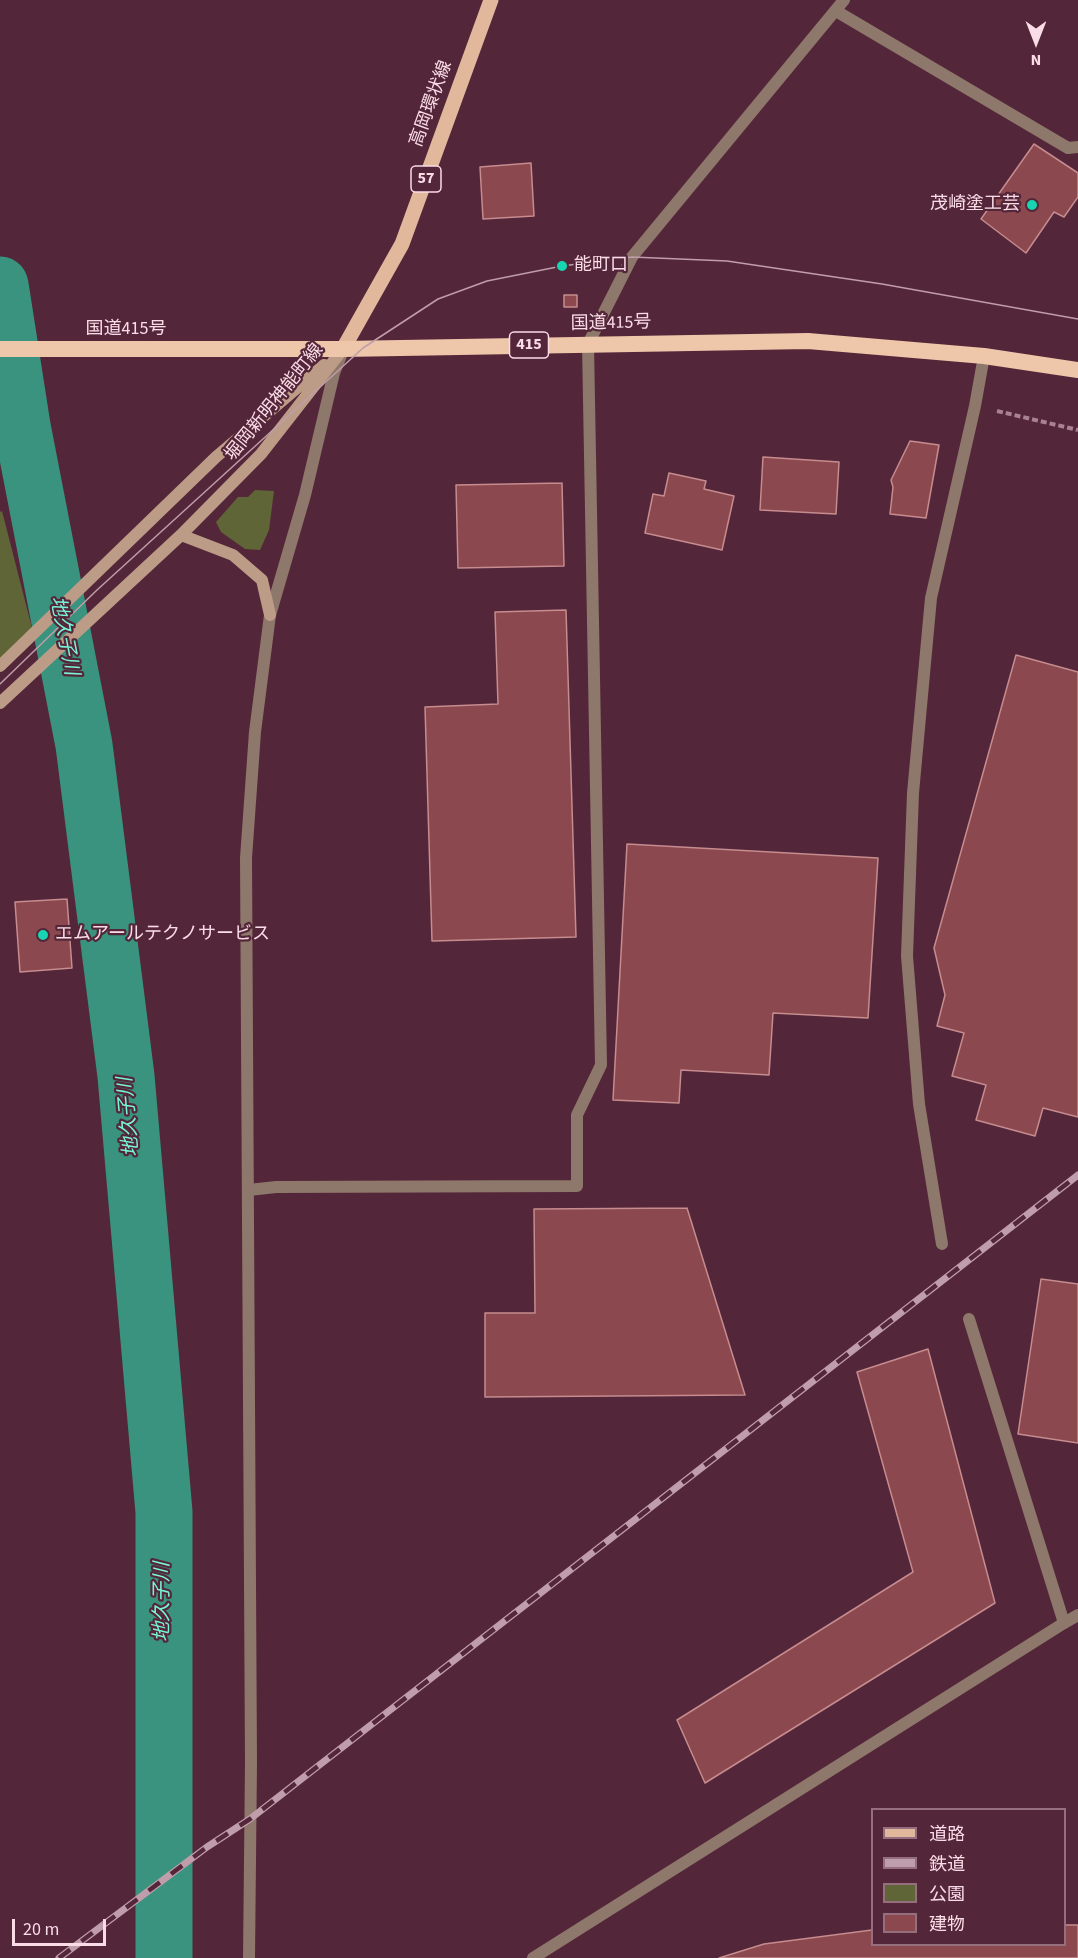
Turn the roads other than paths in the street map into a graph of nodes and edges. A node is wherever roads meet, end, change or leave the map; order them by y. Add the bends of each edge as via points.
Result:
1 (491, 0) edge
2 (844, 0) edge
3 (836, 11) junction
4 (1078, 147) edge
5 (588, 344) junction
6 (0, 349) edge
7 (343, 349) junction
8 (984, 356) junction
9 (1078, 370) edge
10 (181, 535) junction
11 (270, 615) junction
12 (0, 666) edge
13 (0, 703) edge
14 (249, 1190) junction
15 (942, 1244) dead end
16 (969, 1319) dead end
17 (1078, 1616) edge
18 (1064, 1623) junction
19 (249, 1958) edge
20 (533, 1958) edge

1 - 7 main road, 高岡環状線 / 57 via 402,244
2 - 3 street
3 - 4 street via 1068,148
3 - 5 street via 632,258
5 - 7 highway, 国道415号 / 415
5 - 8 highway, 国道415号 / 415 via 808,341
5 - 14 street via 601,1065 577,1115 577,1186
6 - 7 highway, 国道415号 / 415
7 - 10 main road, 堀岡新明神能町線 via 261,454
7 - 11 street
7 - 12 main road, 堀岡新明神能町線 via 216,457
8 - 9 highway, 国道415号 / 415
8 - 15 street via 931,598 913,793 907,956 919,1104
10 - 11 main road via 233,555 261,580
10 - 13 main road, 堀岡新明神能町線
11 - 14 street via 255,732 246,858
14 - 19 street
16 - 18 street
17 - 18 street
18 - 20 street

